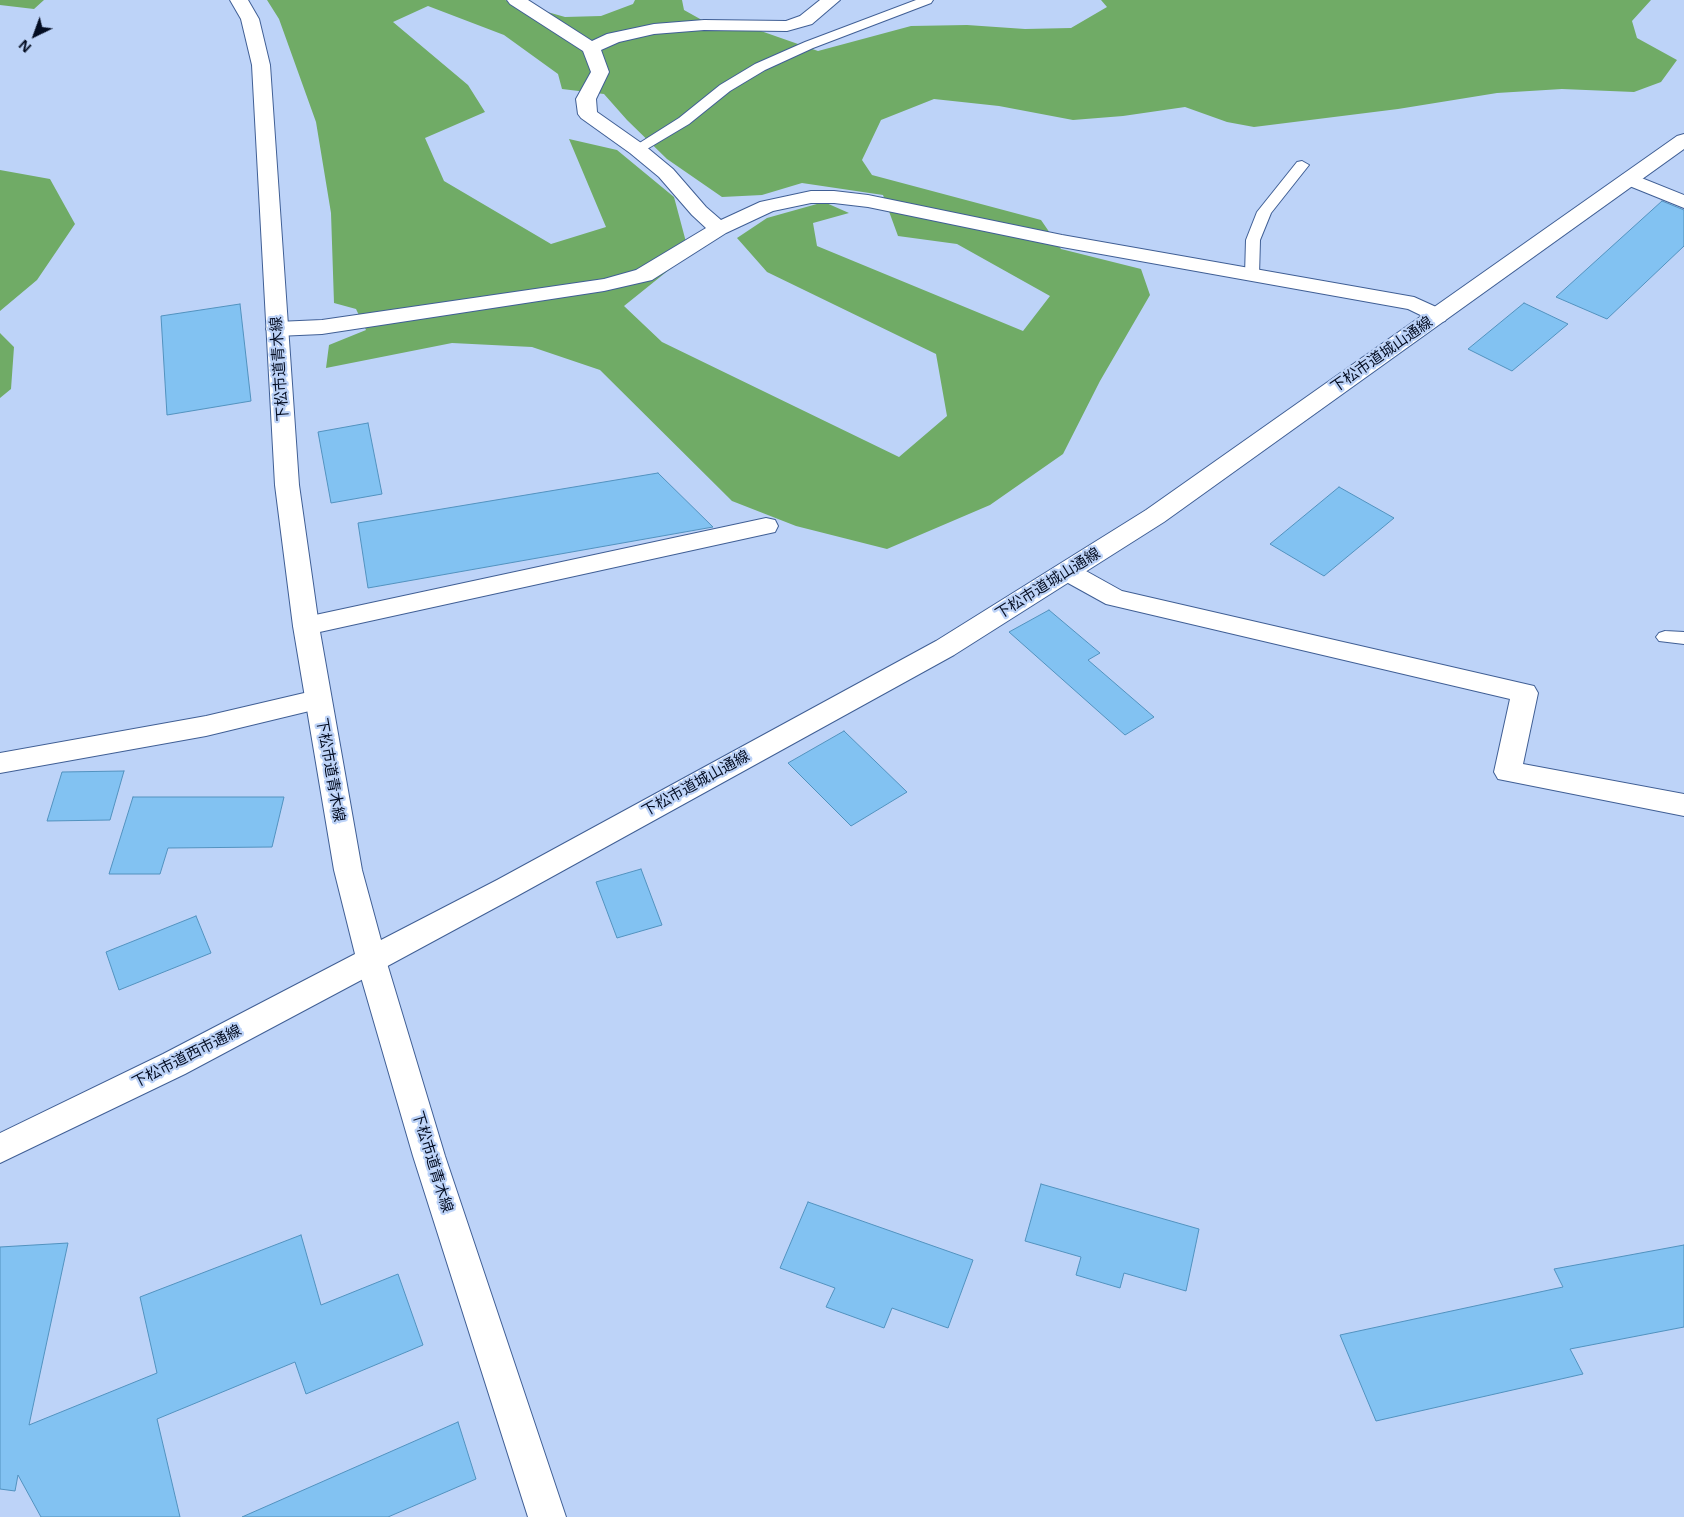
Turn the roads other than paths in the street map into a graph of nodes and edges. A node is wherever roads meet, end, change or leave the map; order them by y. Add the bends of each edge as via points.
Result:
1 (239, 0) edge
2 (516, 0) edge
3 (831, 0) edge
4 (927, 0) edge
5 (591, 48) junction
6 (1684, 140) edge
7 (637, 149) junction
8 (1302, 165) dead end
9 (1629, 179) junction
10 (1684, 202) edge
11 (719, 229) junction
12 (1252, 275) junction
13 (1437, 316) junction
14 (277, 329) junction
15 (766, 526) dead end
16 (1068, 572) junction
17 (306, 626) junction
18 (1665, 637) dead end
19 (1684, 638) edge
20 (317, 700) junction
21 (0, 763) edge
22 (1684, 806) edge
23 (371, 960) junction
24 (0, 1149) edge
25 (547, 1517) edge

1 - 14 street, 下松市道青木線 via 250,19 261,65
2 - 5 street
3 - 5 street via 806,20 787,26 704,25 654,29 614,38
4 - 7 lane via 760,67 725,88 684,121
5 - 7 street via 600,72 586,99 588,114
6 - 9 street, 下松市道城山通線
7 - 11 street via 666,173
8 - 12 lane via 1264,212 1253,240
9 - 10 street
9 - 13 street, 下松市道城山通線
11 - 12 street via 768,206 811,197 834,197
11 - 14 street via 644,275 604,285 322,327
12 - 13 street via 1414,304
13 - 16 street, 下松市道城山通線 via 1155,516
14 - 17 street, 下松市道青木線 via 287,485
15 - 17 street
16 - 22 street via 1115,598 1525,693 1508,772
16 - 23 street, 下松市道城山通線 via 945,648
17 - 20 street, 下松市道青木線
18 - 19 lane
20 - 21 street via 206,726
20 - 23 street, 下松市道青木線 via 348,870
23 - 24 street, 下松市道西市通線 via 174,1064
23 - 25 street, 下松市道青木線 via 432,1166

